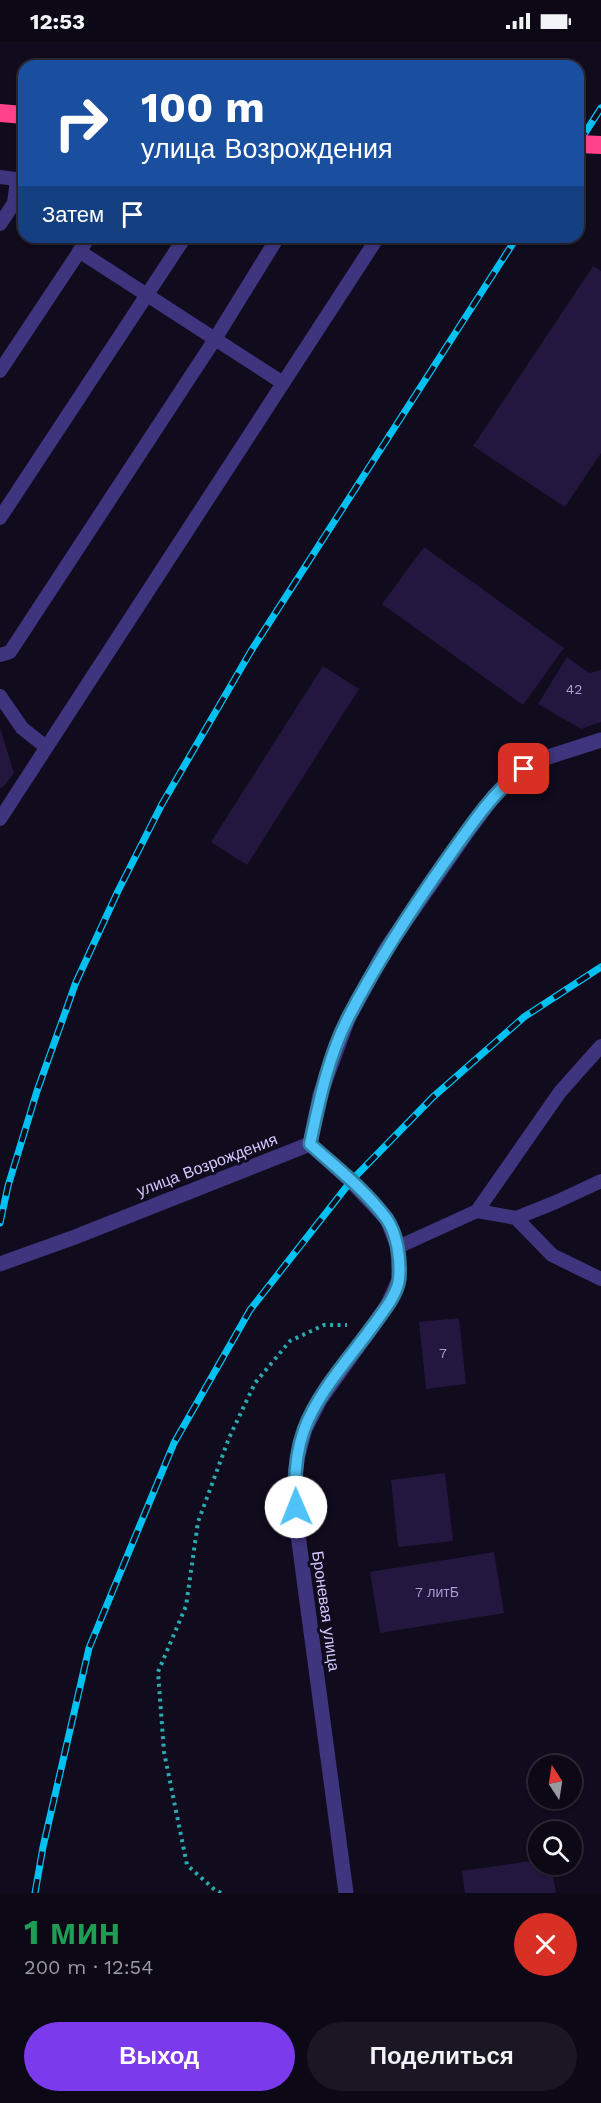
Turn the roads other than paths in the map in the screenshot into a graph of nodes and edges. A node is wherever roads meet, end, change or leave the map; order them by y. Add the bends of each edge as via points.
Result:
1 (0, 113) edge
2 (18, 114) edge
3 (584, 144) edge
4 (601, 145) edge
5 (0, 177) edge
6 (18, 180) edge
7 (18, 190) edge
8 (0, 224) edge
9 (85, 243) edge
10 (181, 243) edge
11 (274, 243) edge
12 (374, 243) edge
13 (79, 251) junction
14 (147, 295) junction
15 (215, 339) junction
16 (0, 370) edge
17 (284, 383) junction
18 (0, 518) edge
19 (0, 656) edge
20 (0, 696) edge
21 (601, 740) edge
22 (46, 747) junction
23 (0, 819) edge
24 (601, 1046) edge
25 (310, 1144) junction
26 (601, 1181) edge
27 (477, 1212) junction
28 (516, 1218) junction
29 (398, 1246) junction
30 (0, 1264) edge
31 (601, 1279) edge
32 (346, 1893) edge

1 - 2 highway
3 - 4 highway, bridge
5 - 6 lane
7 - 8 lane
9 - 13 lane
10 - 14 lane
11 - 15 lane
12 - 17 lane
13 - 14 lane
13 - 16 lane
14 - 15 lane
14 - 18 lane
15 - 17 lane
15 - 19 lane via 10,651
17 - 22 lane
20 - 22 lane via 22,728
21 - 25 street via 536,761 494,796 468,831 386,949 348,1019 320,1095
22 - 23 lane
24 - 27 lane via 560,1092
25 - 29 street, Броневая улица via 387,1219
25 - 30 street, улица Возрождения
26 - 28 lane
27 - 28 lane
27 - 29 lane
28 - 31 lane via 552,1255
29 - 32 street, Броневая улица via 399,1280 387,1306 304,1429 294,1487

